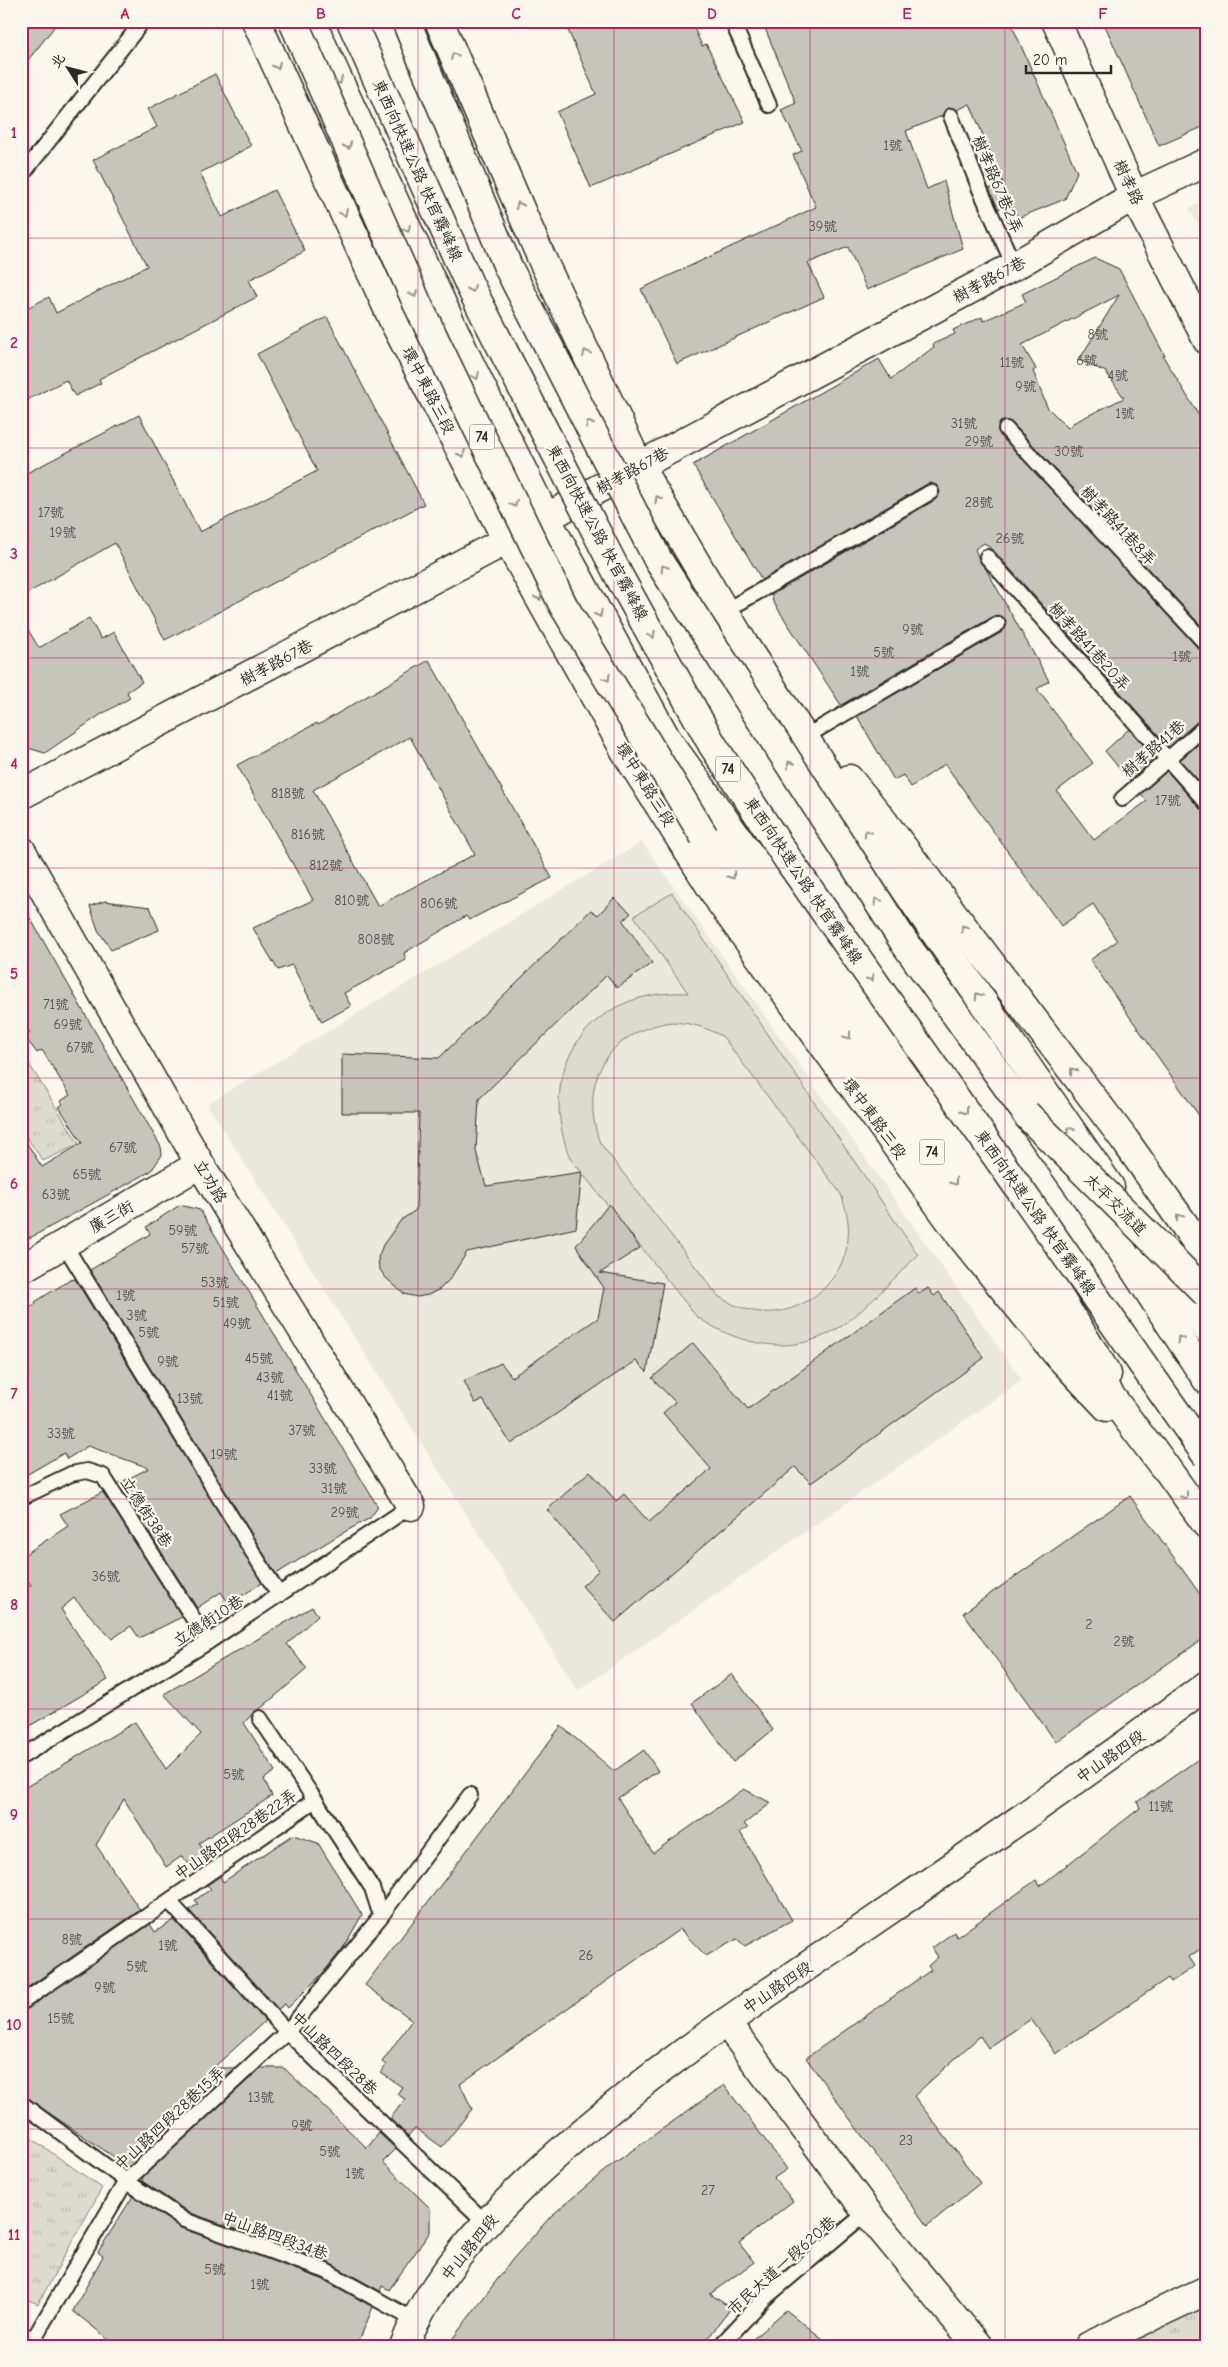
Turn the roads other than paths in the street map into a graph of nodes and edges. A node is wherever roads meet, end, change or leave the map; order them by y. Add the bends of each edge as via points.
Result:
1 (143, 21) edge
2 (256, 21) edge
3 (293, 21) edge
4 (312, 21) edge
5 (351, 21) edge
6 (406, 21) edge
7 (438, 21) edge
8 (732, 21) edge
9 (1056, 21) edge
10 (769, 105) dead end
11 (951, 116) dead end
12 (1207, 162) edge
13 (21, 176) edge
14 (1134, 196) junction
15 (1014, 266) junction
16 (1207, 340) edge
17 (1006, 429) dead end
18 (639, 466) junction
19 (931, 492) dead end
20 (546, 518) junction
21 (507, 540) junction
22 (987, 557) dead end
23 (725, 611) junction
24 (998, 624) dead end
25 (1207, 645) edge
26 (746, 646) junction
27 (1207, 725) edge
28 (815, 731) junction
29 (1168, 758) junction
30 (21, 795) edge
31 (1122, 799) dead end
32 (1207, 803) edge
33 (21, 850) edge
34 (1026, 1114) junction
35 (200, 1164) junction
36 (64, 1244) junction
37 (1207, 1257) edge
38 (21, 1269) edge
39 (1207, 1294) edge
40 (1207, 1329) edge
41 (1207, 1380) edge
42 (1207, 1456) edge
43 (1163, 1466) junction
44 (21, 1498) edge
45 (411, 1506) joint
46 (1207, 1525) edge
47 (278, 1595) junction
48 (208, 1642) junction
49 (1207, 1686) edge
50 (260, 1718) dead end
51 (21, 1757) edge
52 (470, 1795) dead end
53 (315, 1800) junction
54 (169, 1901) junction
55 (381, 1916) junction
56 (21, 2003) edge
57 (726, 2022) junction
58 (287, 2032) junction
59 (21, 2103) edge
60 (126, 2181) junction
61 (867, 2212) junction
62 (485, 2222) junction
63 (1207, 2290) edge
64 (414, 2320) junction
65 (28, 2344) edge
66 (404, 2346) edge
67 (720, 2346) edge
68 (978, 2346) edge
69 (1089, 2346) edge

1 - 13 lane
2 -> 21 main road, 環中東路三段 via 394,322
3 -> 43 main road, 74, bridge via 418,305 563,605 704,836 1029,1287
4 -> 20 main road, 環中東路三段 via 441,304
5 -> 42 main road, 東西向快速公路 快官霧峰線 / 74, bridge via 470,286 620,578 712,744 789,861
34 -> 6 main road, bridge via 904,942 658,560 508,268
18 -> 7 main road via 541,257
8 - 10 lane
9 - 14 main road, 樹孝路
11 - 15 lane, 樹孝路67巷2弄
12 - 14 main road, 樹孝路67巷
14 - 15 main road, 樹孝路67巷
14 - 16 main road, 樹孝路
15 - 18 main road, 樹孝路67巷
17 - 25 lane, 樹孝路41巷8弄
18 - 20 main road, 樹孝路67巷
23 -> 18 main road
19 - 23 lane
20 - 21 main road, 樹孝路67巷
20 -> 43 main road, 環中東路三段 via 666,738 1007,1214
21 - 30 main road, 樹孝路67巷
21 -> 43 main road, 環中東路三段 via 628,756 721,903 964,1240 1056,1353
22 - 29 lane, 樹孝路41巷20弄
23 - 26 main road
24 - 28 lane
26 - 28 main road
40 -> 26 main road via 857,819
27 - 29 lane, 樹孝路41巷
37 -> 28 main road via 1124,1139
29 - 31 lane, 樹孝路41巷
29 - 32 lane, 樹孝路41巷20弄
33 - 35 main road, 立功路
34 - 39 main road, 太平交流道, bridge
41 -> 34 main road, bridge via 1094,1208
35 - 36 main road, 廣三街
35 - 45 main road, 立功路
36 - 38 main road, 廣三街
36 - 47 lane
43 -> 46 main road, 環中東路三段
44 - 48 lane, 立德街38巷 via 71,1474 87,1471 103,1476
45 - 47 lane, 立德街10巷
47 - 48 lane, 立德街10巷
48 - 51 lane, 立德街10巷
49 - 57 main road, 中山路四段 via 1011,1826
50 - 53 lane, 中山路四段28巷22弄
52 - 55 lane, 中山路四段28巷15弄
53 - 54 lane, 中山路四段28巷22弄
53 - 55 lane via 372,1888
54 - 56 lane, 中山路四段28巷22弄
54 - 58 lane, 中山路四段28巷
55 - 58 lane, 中山路四段28巷15弄
57 - 61 main road
57 - 62 main road, 中山路四段 via 574,2138
58 - 60 lane, 中山路四段28巷15弄
58 - 62 lane, 中山路四段28巷
59 - 60 lane, 中山路四段34巷
60 - 64 lane, 中山路四段34巷 via 184,2220 326,2271
60 - 65 lane, 中山路四段28巷15弄
61 - 67 lane, 市民大道一段620巷 via 765,2298
61 - 68 main road
62 - 64 main road, 中山路四段
63 - 69 main road
64 - 66 main road, 中山路四段

